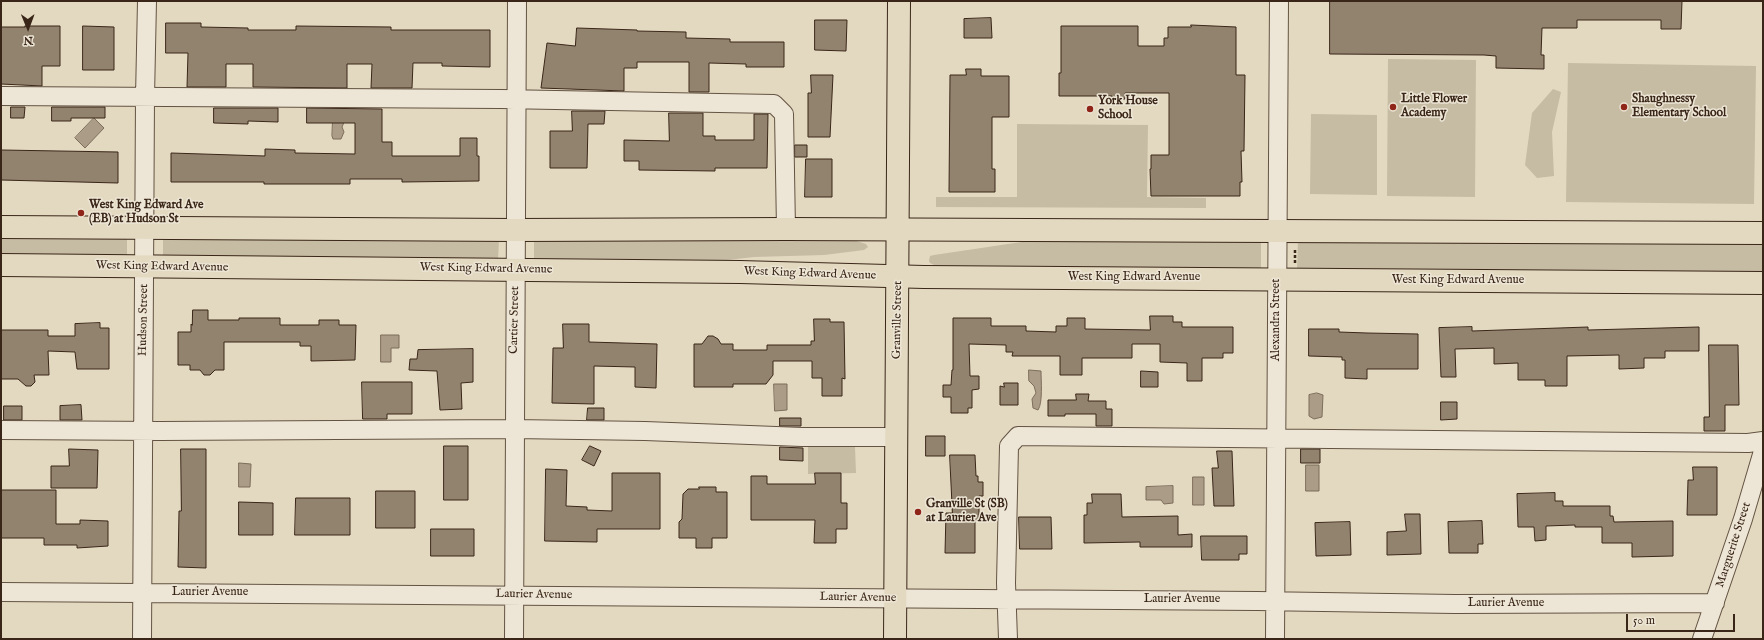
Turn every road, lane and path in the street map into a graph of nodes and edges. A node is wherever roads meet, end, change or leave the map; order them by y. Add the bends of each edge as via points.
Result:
1 (147, 1) edge
2 (517, 1) edge
3 (899, 1) edge
4 (1279, 1) edge
5 (1, 96) edge
6 (145, 97) junction
7 (517, 100) junction
8 (1, 227) edge
9 (145, 229) junction
10 (786, 229) junction
11 (516, 230) junction
12 (898, 230) junction
13 (1278, 231) junction
14 (1763, 233) edge
15 (1296, 247) dead end
16 (1, 265) edge
17 (145, 267) junction
18 (516, 270) junction
19 (1286, 275) junction
20 (898, 276) junction
21 (1763, 283) edge
22 (514, 429) junction
23 (1, 430) edge
24 (143, 431) junction
25 (896, 437) junction
26 (1277, 438) junction
27 (1763, 441) edge
28 (1763, 451) edge
29 (1, 592) edge
30 (142, 593) junction
31 (514, 595) junction
32 (896, 599) junction
33 (1007, 600) junction
34 (1276, 601) junction
35 (1715, 603) junction
36 (142, 639) edge
37 (514, 639) edge
38 (896, 639) edge
39 (1008, 639) edge
40 (1275, 639) edge
41 (1702, 639) edge

1 - 6 street, Hudson Street
2 - 7 street, Cartier Street
3 - 12 main road, Granville Street
4 - 13 street, Alexandra Street
5 - 6 street
6 - 7 street
6 - 9 street, Hudson Street
7 - 10 street via 774,104 784,114
7 - 11 street, Cartier Street
8 - 9 main road
9 - 11 main road
9 - 17 street, Hudson Street
10 - 11 main road
10 - 12 main road
11 - 18 street, Cartier Street
12 - 13 main road
12 - 20 main road, Granville Street
13 - 14 main road
13 - 19 street, Alexandra Street
15 - 19 path
16 - 17 main road, West King Edward Avenue
17 - 18 main road, West King Edward Avenue
17 - 24 street, Hudson Street
18 - 20 main road, West King Edward Avenue
18 - 22 street, Cartier Street
19 - 20 main road, West King Edward Avenue
19 - 21 main road, West King Edward Avenue
19 - 26 street, Alexandra Street
20 - 25 main road, Granville Street
22 - 24 street
22 - 25 street
22 - 31 street, Cartier Street
23 - 24 street
24 - 30 street, Hudson Street
25 - 32 main road, Granville Street
26 - 27 street
26 - 33 street via 1018,436 1009,446
26 - 34 street, Alexandra Street
28 - 35 street, Marguerite Street
29 - 30 street, Laurier Avenue
30 - 31 street, Laurier Avenue
30 - 36 street, Hudson Street
31 - 32 street, Laurier Avenue
31 - 37 street, Cartier Street
32 - 33 street, Laurier Avenue
32 - 38 main road, Granville Street
33 - 34 street, Laurier Avenue
33 - 39 street
34 - 35 street, Laurier Avenue via 1455,604
34 - 40 street, Alexandra Street
35 - 41 street, Marguerite Street

